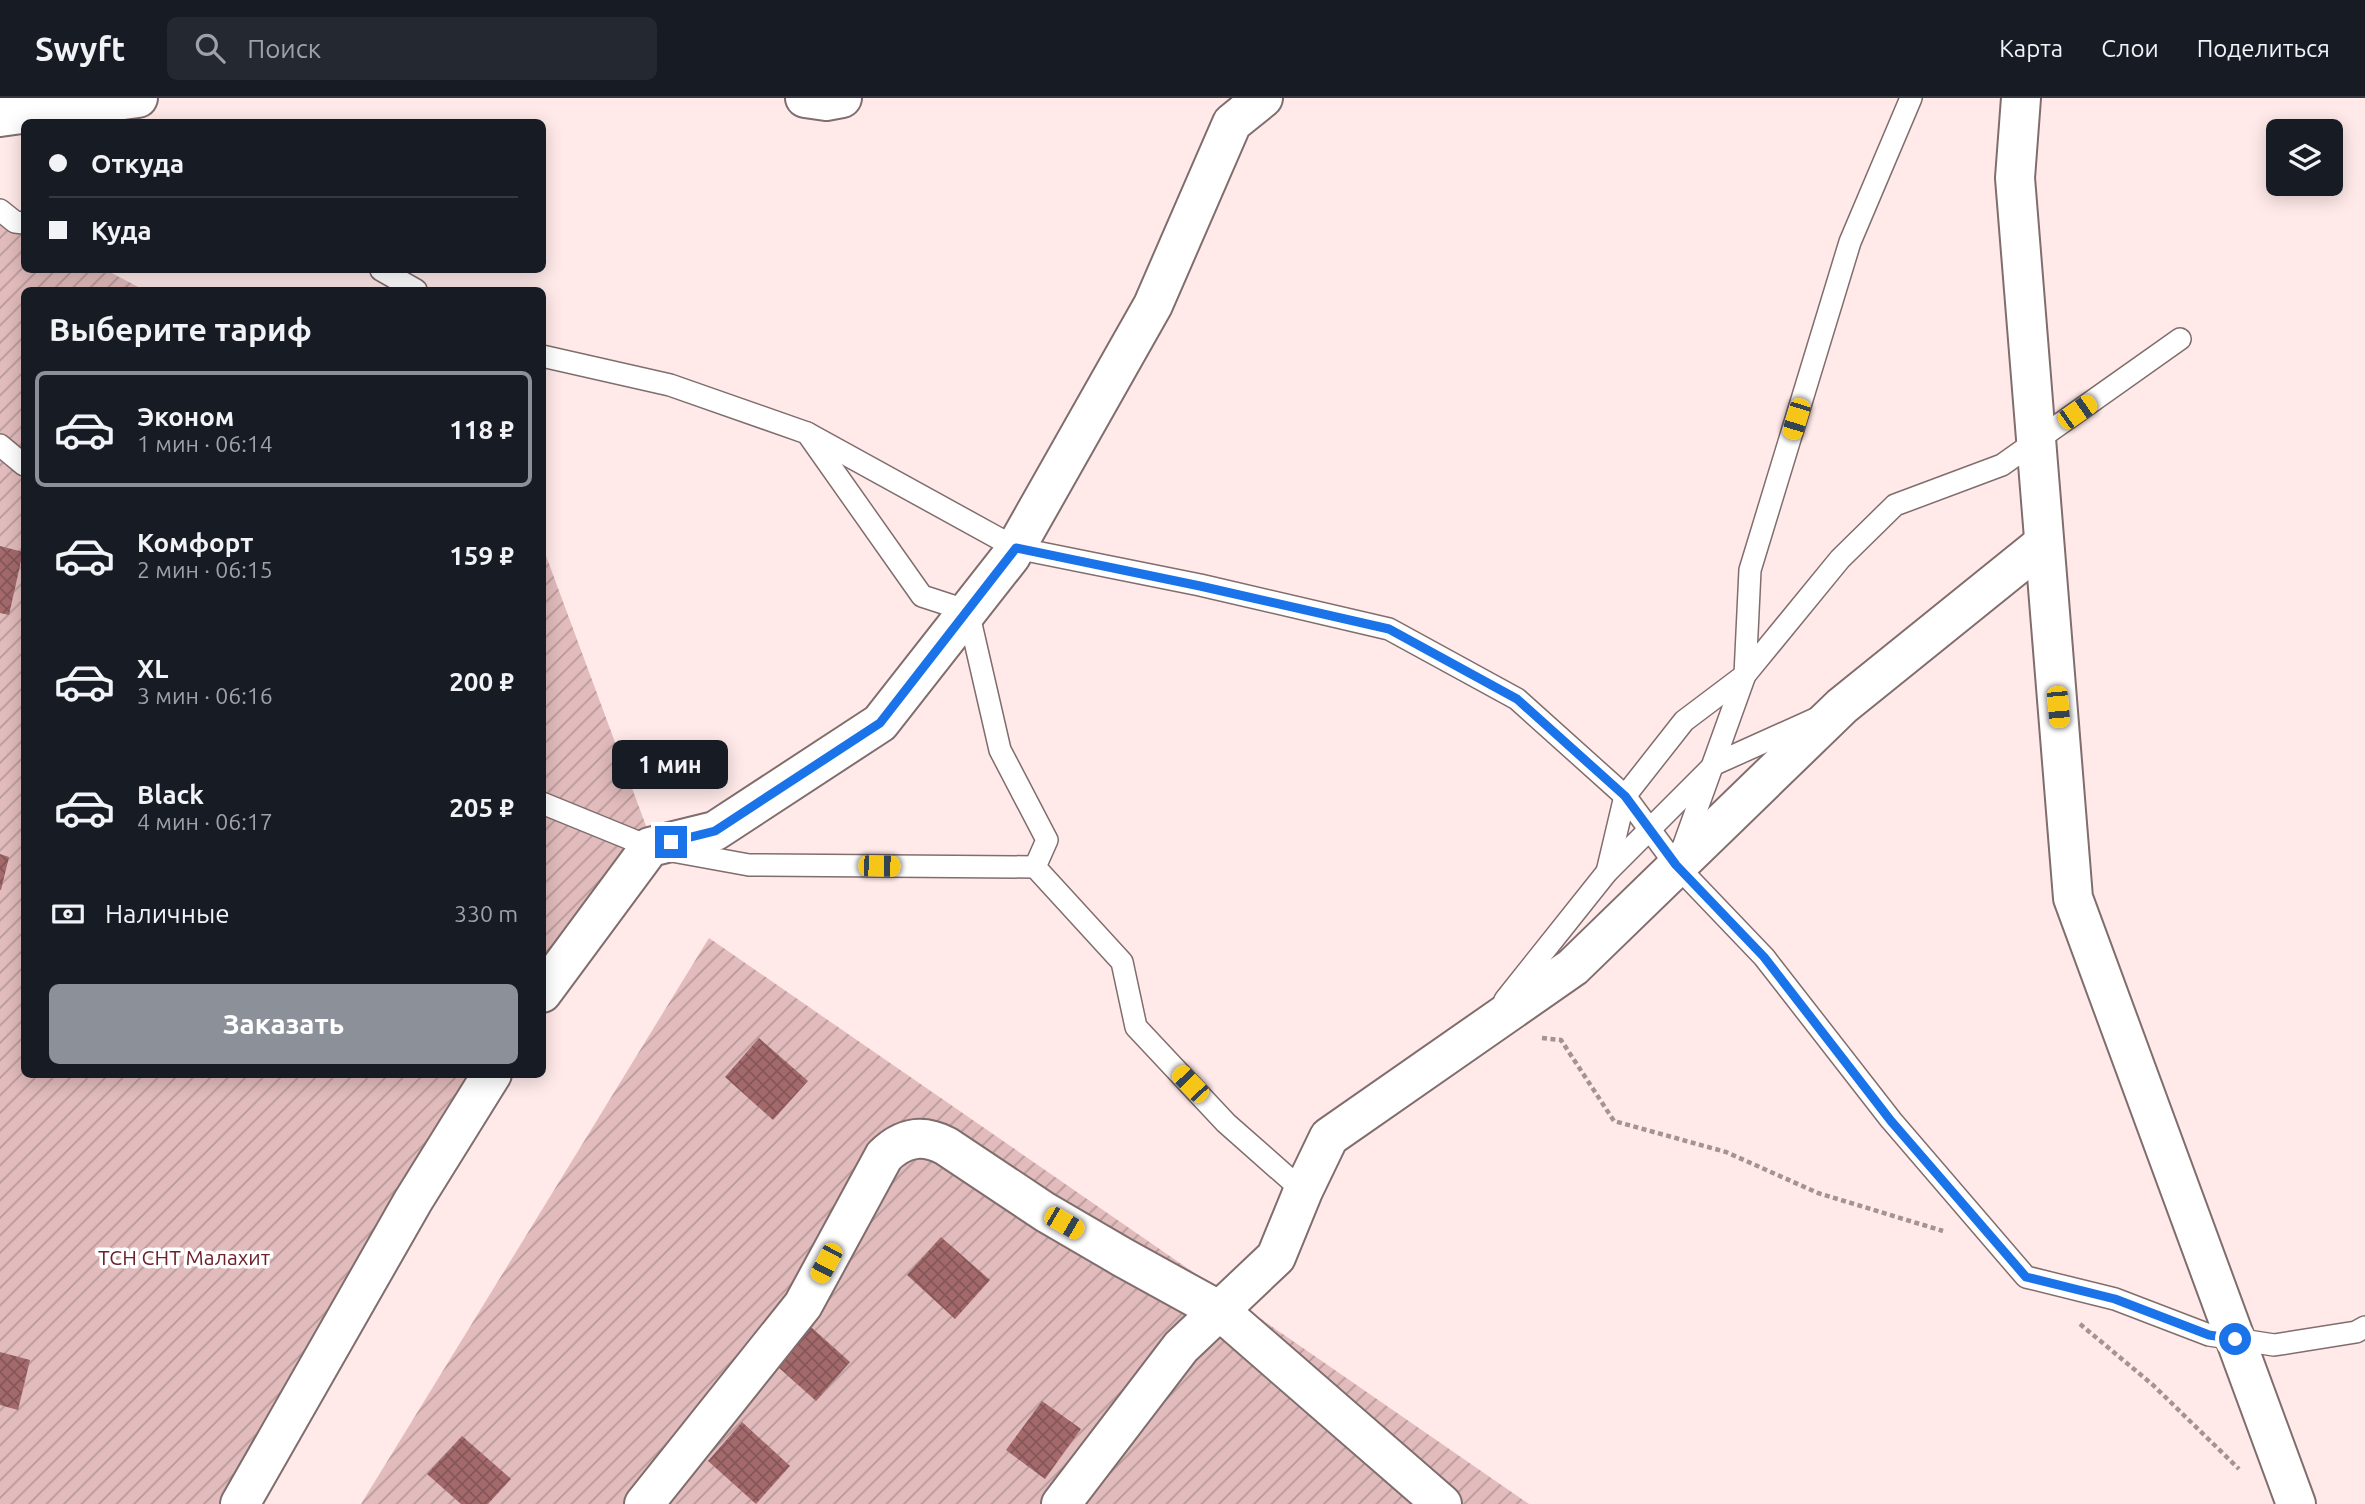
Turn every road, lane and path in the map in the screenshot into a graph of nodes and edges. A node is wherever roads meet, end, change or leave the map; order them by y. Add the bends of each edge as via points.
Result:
1 (138, 98) edge
2 (805, 98) edge
3 (842, 98) edge
4 (1264, 98) edge
5 (1911, 98) edge
6 (2021, 98) edge
7 (0, 117) edge
8 (0, 210) edge
9 (21, 223) edge
10 (386, 273) edge
11 (411, 287) edge
12 (2180, 339) dead end
13 (546, 357) edge
14 (807, 433) junction
15 (2036, 441) junction
16 (0, 445) edge
17 (21, 462) edge
18 (2044, 543) junction
19 (1016, 548) junction
20 (968, 611) junction
21 (1745, 675) junction
22 (1842, 706) junction
23 (1715, 764) junction
24 (1625, 796) junction
25 (546, 805) edge
26 (1650, 829) junction
27 (650, 847) junction
28 (1676, 865) junction
29 (1035, 867) junction
30 (1607, 872) junction
31 (546, 988) edge
32 (1482, 1030) junction
33 (489, 1078) edge
34 (1303, 1191) junction
35 (1951, 1236) dead end
36 (1220, 1311) junction
37 (2079, 1322) dead end
38 (2365, 1327) edge
39 (2235, 1339) junction
40 (2246, 1477) dead end
41 (240, 1504) edge
42 (644, 1504) edge
43 (1061, 1504) edge
44 (1442, 1504) edge
45 (2296, 1504) edge

1 - 7 street
2 - 3 street
4 - 19 street via 1232,123 1153,305
5 - 21 lane via 1850,243 1750,570
6 - 15 street via 2015,178
8 - 9 lane
10 - 11 lane
12 - 15 lane
13 - 14 lane via 670,386
14 - 19 lane
14 - 20 lane via 922,596
15 - 18 street
15 - 21 lane via 2002,465 1895,505 1840,559
16 - 17 lane
18 - 22 street
18 - 39 street via 2073,898
19 - 20 street
19 - 24 lane via 1389,629 1517,699
20 - 27 street via 880,723 715,831
20 - 29 lane via 1000,750 1048,840
21 - 23 lane
21 - 24 lane via 1684,721
22 - 23 lane
22 - 28 street
23 - 26 lane
23 - 28 lane
24 - 26 lane
24 - 30 lane
25 - 27 lane
26 - 28 lane
26 - 30 lane
27 - 29 lane via 749,865
27 - 31 street
28 - 32 street via 1573,967
28 - 39 lane via 1764,957 1891,1121 2026,1277 2115,1299 2209,1335
29 - 34 lane via 1122,962 1136,1027 1226,1123
30 - 32 lane
32 - 34 street via 1329,1137
32 - 35 path via 1561,1040 1614,1121 1726,1152 1818,1194
33 - 41 street via 413,1200
34 - 36 street via 1276,1257
36 - 42 street via 1045,1212 946,1146 934,1140 906,1140 884,1156 803,1306
36 - 43 street via 1181,1347
36 - 44 street
37 - 40 path via 2153,1385
38 - 39 lane via 2274,1345
39 - 45 street

